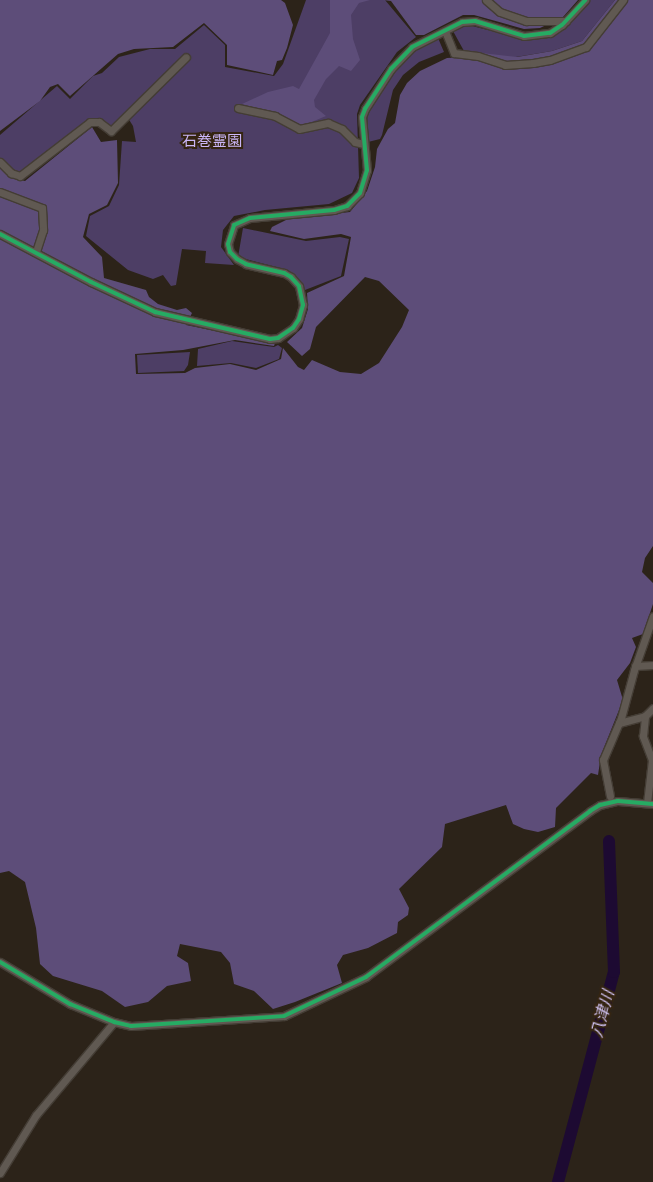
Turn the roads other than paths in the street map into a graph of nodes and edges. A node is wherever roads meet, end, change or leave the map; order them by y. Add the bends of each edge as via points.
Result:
1 (486, 0) edge
2 (585, 0) edge
3 (622, 0) edge
4 (566, 21) junction
5 (445, 30) junction
6 (186, 57) dead end
7 (238, 108) dead end
8 (364, 144) junction
9 (0, 162) edge
10 (0, 192) edge
11 (0, 234) edge
12 (36, 252) junction
13 (653, 616) edge
14 (635, 666) junction
15 (653, 666) edge
16 (653, 708) edge
17 (645, 716) junction
18 (619, 723) junction
19 (610, 796) dead end
20 (650, 804) edge
21 (0, 962) edge
22 (114, 1022) junction
23 (0, 1173) edge

1 - 4 street via 500,12 526,21
2 - 4 street
3 - 5 street via 586,47 550,60 533,63 505,65 478,56 454,54
4 - 5 street via 550,33 536,36 524,36 475,21 462,22
5 - 8 street via 412,47 391,69 362,117
6 - 9 street via 111,131 99,122 90,122 20,176 11,173
7 - 8 street via 275,116 299,129 328,123 342,129 355,142
8 - 12 street via 366,181 360,193 347,206 334,210 250,218 234,225 229,234 230,252 237,259 246,264 284,273 299,286 303,305 299,319 293,328 278,338 270,339 155,312
10 - 12 street via 42,208 43,230
11 - 12 street
13 - 14 street
14 - 15 street
14 - 18 street
16 - 17 street
17 - 18 street
17 - 20 street via 643,736 652,760
18 - 19 street via 604,760
20 - 22 street via 618,802 600,805 366,976 284,1016 131,1026
21 - 22 street via 70,1004
22 - 23 street via 36,1115

